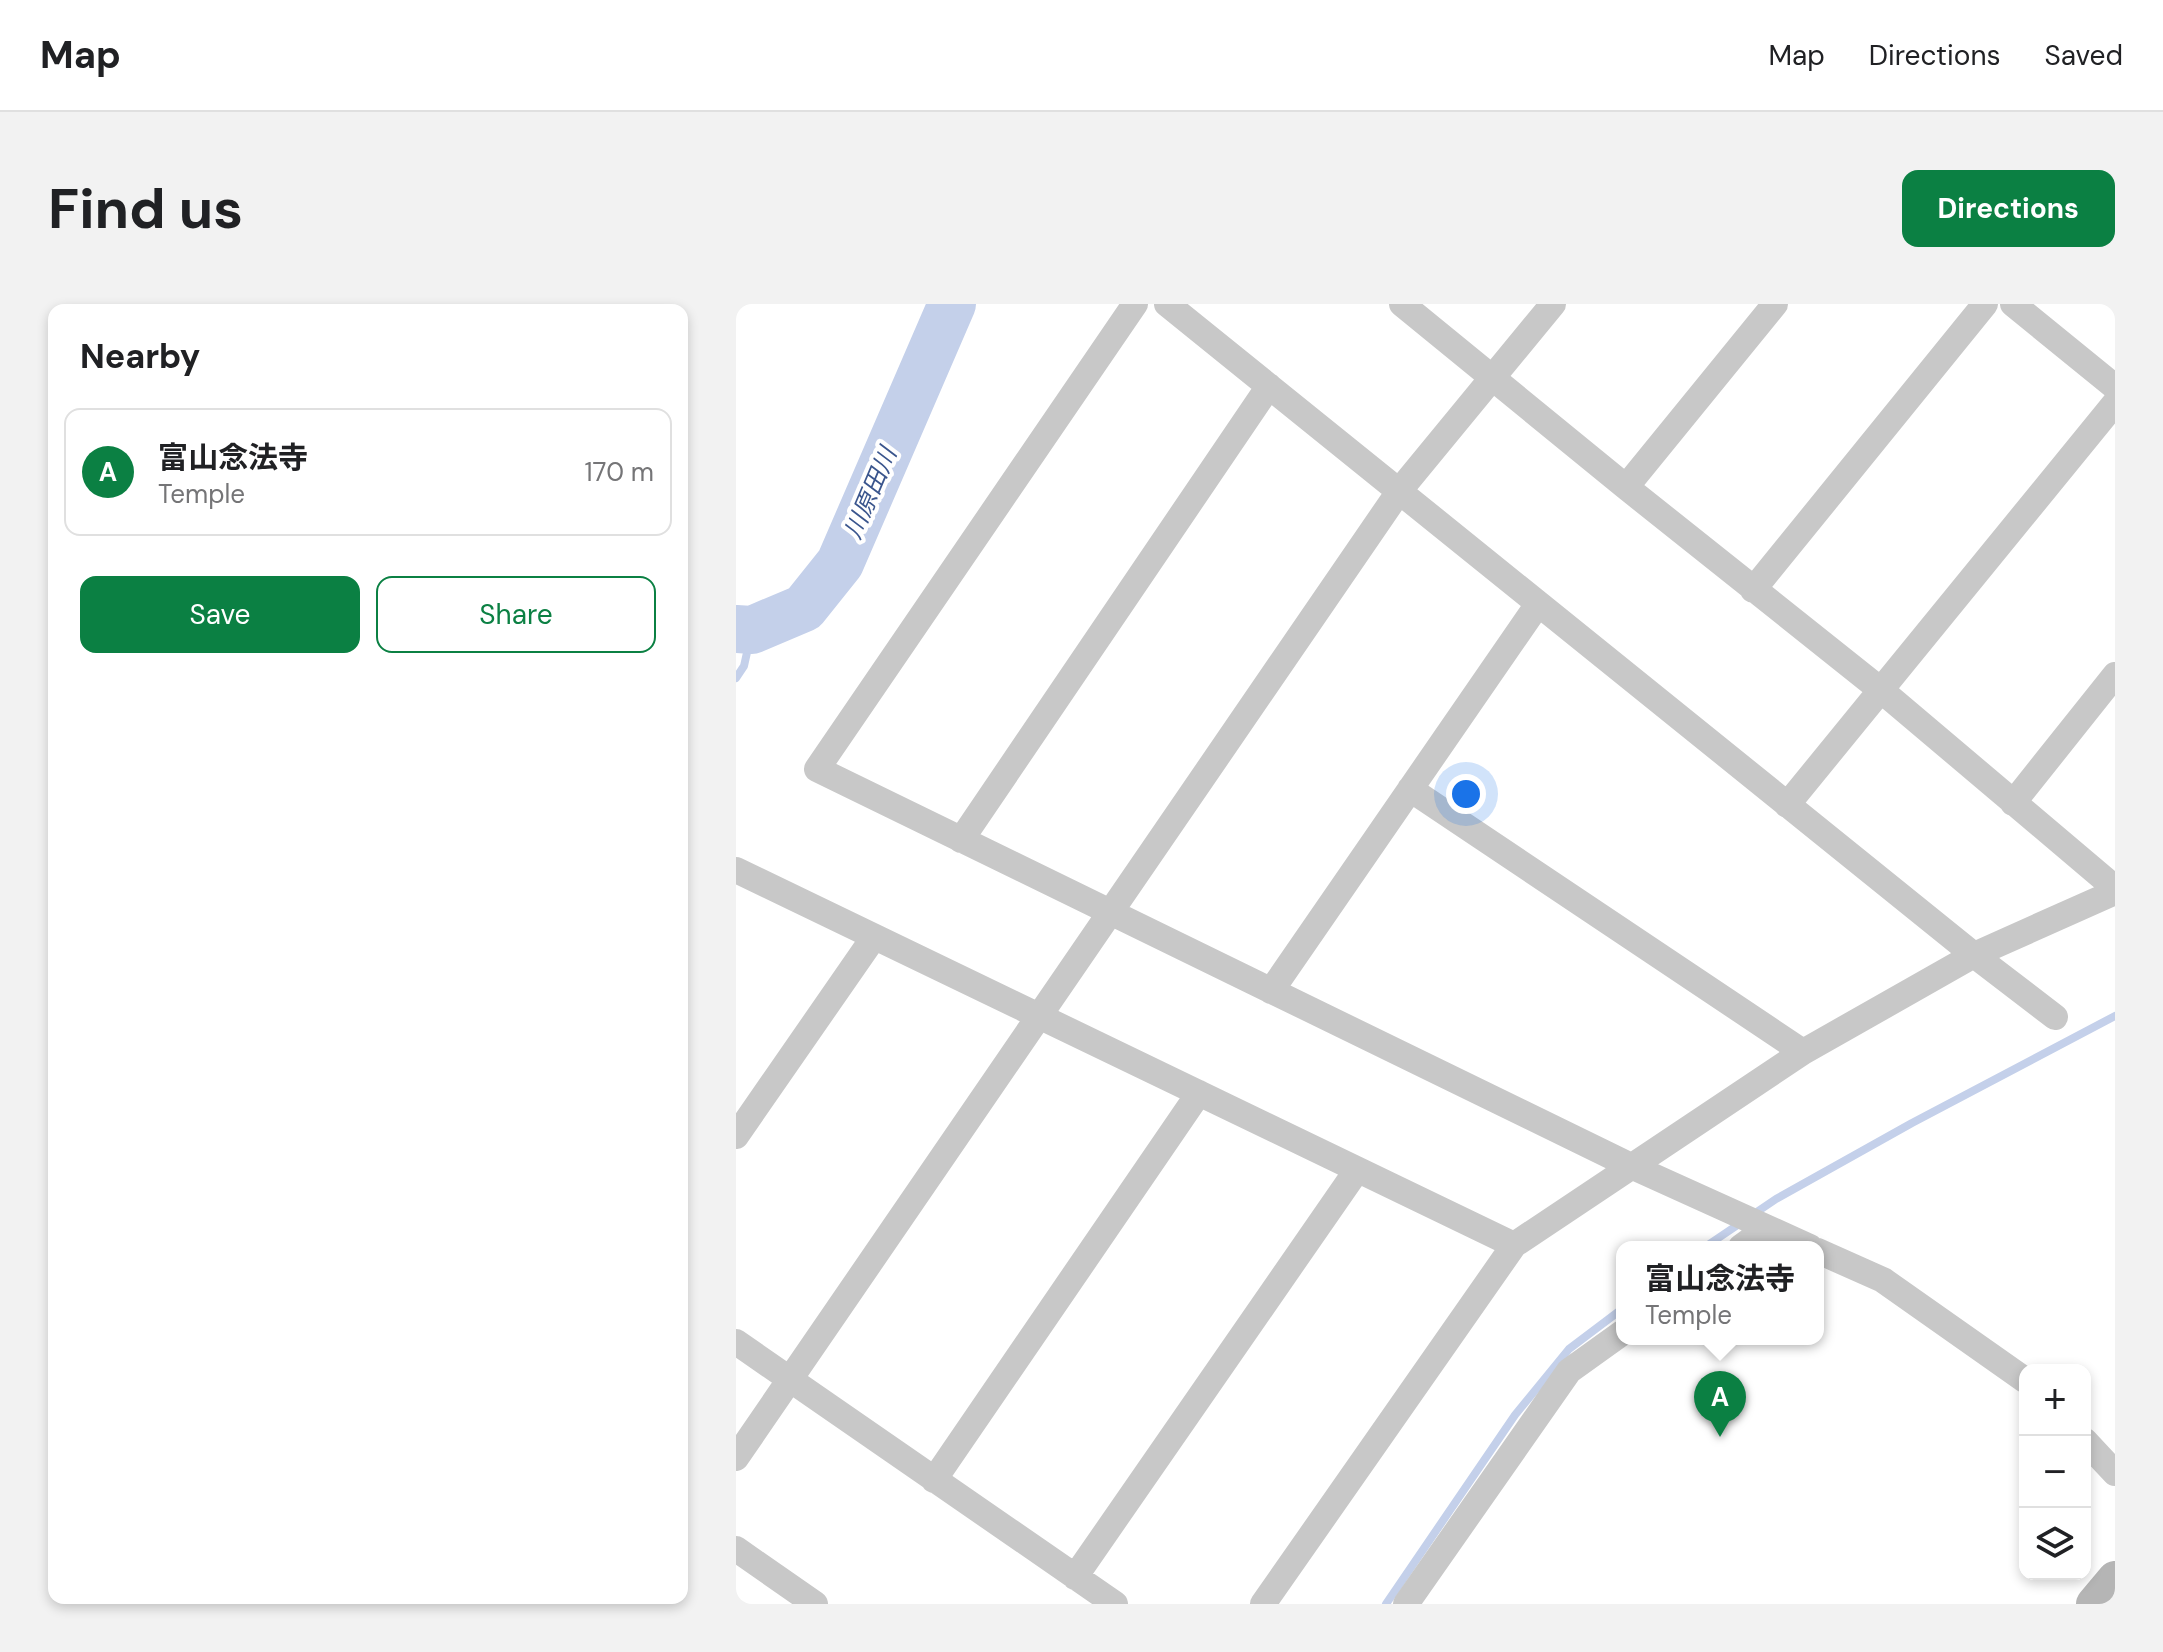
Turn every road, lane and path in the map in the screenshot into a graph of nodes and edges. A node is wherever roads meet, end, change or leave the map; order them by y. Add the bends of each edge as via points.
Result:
1 (1135, 304) edge
2 (1167, 304) edge
3 (1402, 304) edge
4 (1553, 304) edge
5 (1775, 304) edge
6 (1985, 304) edge
7 (2013, 304) edge
8 (1492, 379) junction
9 (1269, 386) junction
10 (2115, 387) edge
11 (2115, 403) edge
12 (1626, 487) junction
13 (1400, 490) junction
14 (1753, 590) junction
15 (1538, 604) junction
16 (2115, 675) edge
17 (1882, 691) junction
18 (1410, 789) junction
19 (2013, 803) junction
20 (1787, 805) junction
21 (961, 840) junction
22 (736, 870) edge
23 (2115, 890) edge
24 (1111, 913) junction
25 (874, 937) junction
26 (1974, 955) junction
27 (1271, 991) junction
28 (1038, 1015) junction
29 (2055, 1017) dead end
30 (1803, 1052) junction
31 (1199, 1093) junction
32 (736, 1136) edge
33 (1633, 1167) junction
34 (1357, 1170) junction
35 (1767, 1228) junction
36 (1749, 1241) edge
37 (1796, 1241) edge
38 (1514, 1245) junction
39 (1824, 1254) edge
40 (1616, 1337) edge
41 (736, 1342) edge
42 (2019, 1376) edge
43 (790, 1380) junction
44 (2091, 1447) edge
45 (736, 1458) edge
46 (2115, 1473) edge
47 (934, 1480) junction
48 (736, 1549) edge
49 (1075, 1577) junction
50 (2115, 1579) edge
51 (815, 1604) edge
52 (1115, 1604) edge
53 (1263, 1604) edge
54 (1406, 1604) edge
55 (2094, 1604) edge

1 - 21 street via 817,769
2 - 9 street
3 - 8 street
4 - 8 street
5 - 12 street
6 - 14 street
7 - 10 street
8 - 12 street
8 - 13 street
9 - 13 street
9 - 21 street
11 - 17 street
12 - 14 street
13 - 15 street
13 - 24 street
14 - 17 street
15 - 18 street
15 - 20 street
16 - 19 street
17 - 19 street
17 - 20 street
18 - 27 street
18 - 30 street
19 - 23 street
20 - 26 street
21 - 24 street
22 - 25 street
23 - 26 street
24 - 27 street
24 - 28 street
25 - 28 street
25 - 32 street
26 - 29 street
26 - 30 street
27 - 33 street
28 - 31 street
28 - 43 street
30 - 33 street
31 - 34 street
31 - 47 street
33 - 35 street
33 - 38 street
34 - 38 street
34 - 49 street
35 - 36 street
35 - 37 street
38 - 53 street
39 - 42 street via 1883,1280
40 - 54 street via 1569,1371
41 - 43 street
43 - 45 street
43 - 47 street
44 - 46 street
47 - 49 street
48 - 51 street
49 - 52 street
50 - 55 main road

